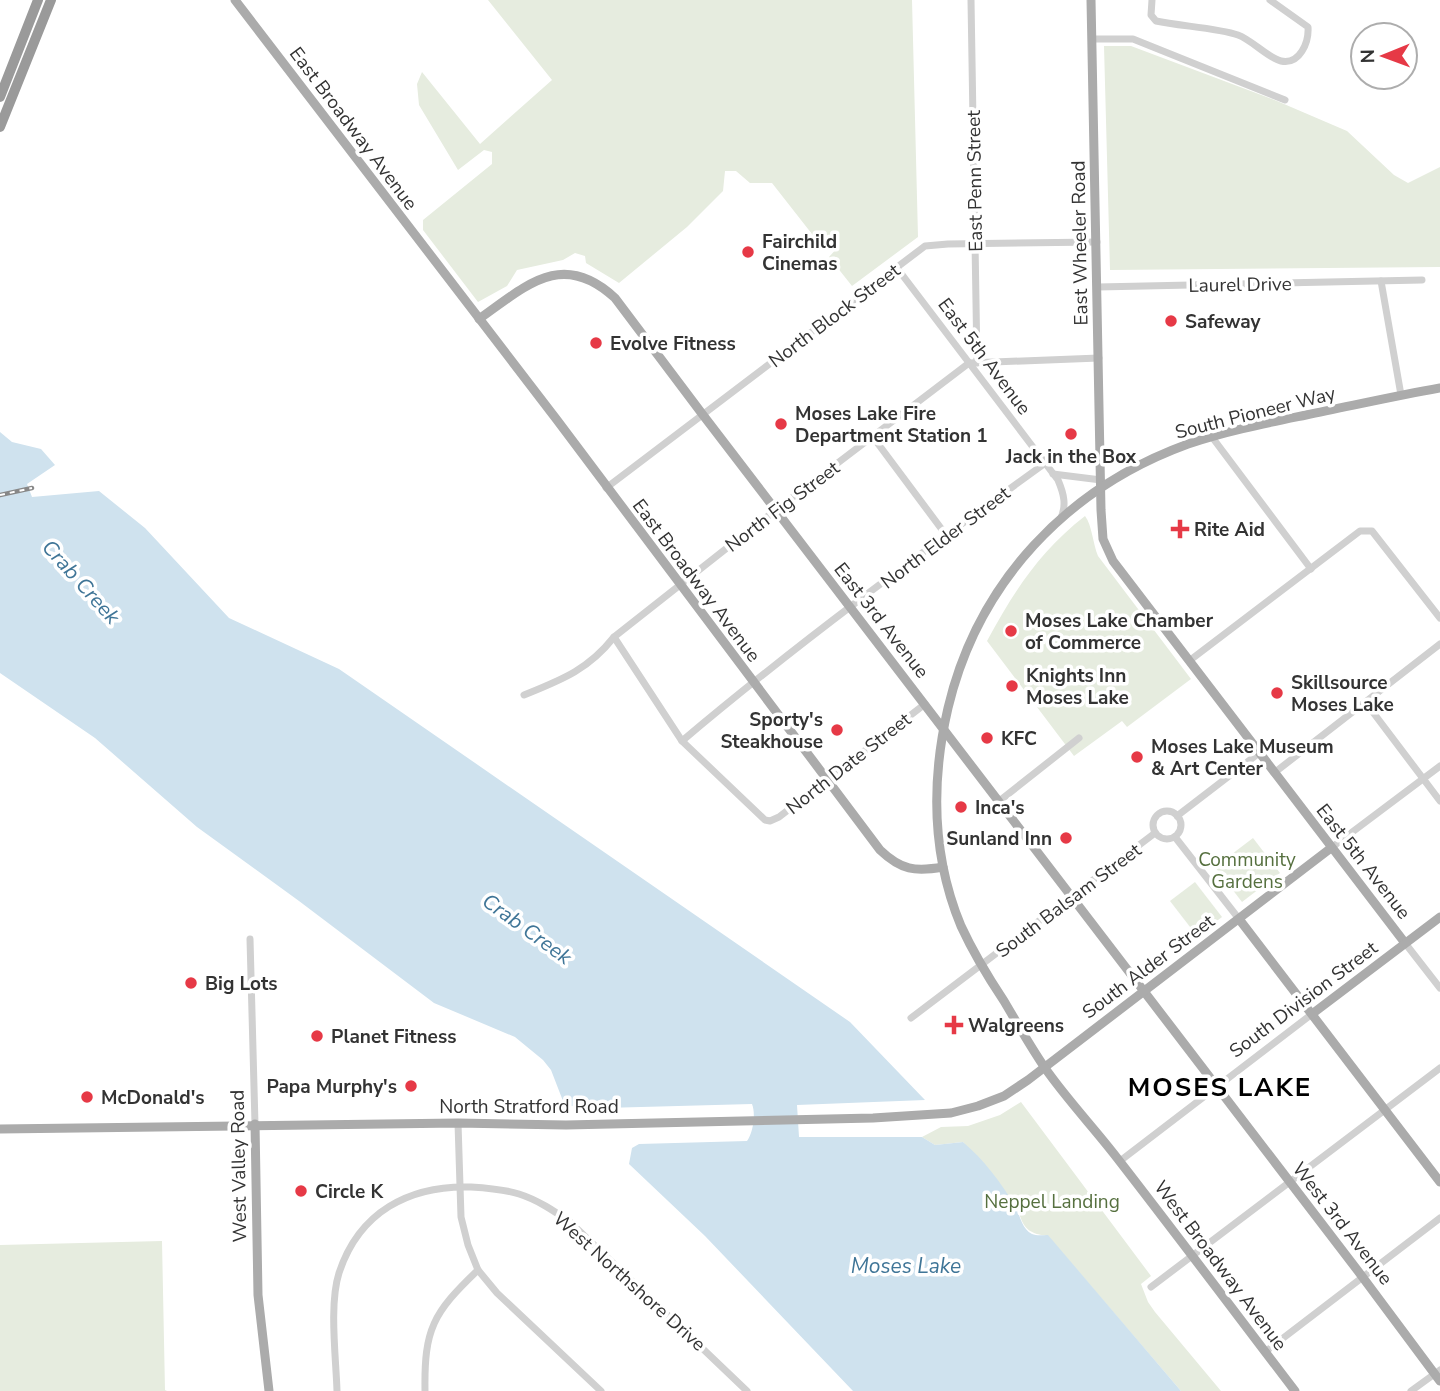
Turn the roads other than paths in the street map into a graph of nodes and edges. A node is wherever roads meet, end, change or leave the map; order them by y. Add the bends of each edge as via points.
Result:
1 (38, 0) edge
2 (51, 0) edge
3 (235, 0) edge
4 (971, 0) edge
5 (1091, 0) edge
6 (1152, 0) edge
7 (1270, 0) edge
8 (1092, 40) junction
9 (0, 97) edge
10 (1285, 100) dead end
11 (0, 127) edge
12 (1097, 242) junction
13 (975, 243) junction
14 (897, 268) junction
15 (1422, 280) dead end
16 (1381, 281) junction
17 (1098, 287) junction
18 (479, 319) junction
19 (1099, 358) junction
20 (973, 363) junction
21 (1440, 388) edge
22 (1401, 395) junction
23 (703, 415) junction
24 (873, 436) junction
25 (1212, 437) junction
26 (1044, 464) junction
27 (1052, 474) junction
28 (1101, 483) junction
29 (606, 488) junction
30 (776, 510) junction
31 (1059, 521) junction
32 (946, 535) junction
33 (1311, 569) junction
34 (680, 585) junction
35 (850, 608) junction
36 (1440, 618) edge
37 (614, 637) junction
38 (1440, 644) edge
39 (1189, 661) junction
40 (752, 682) junction
41 (524, 695) dead end
42 (1366, 703) junction
43 (925, 704) junction
44 (943, 729) junction
45 (1079, 738) dead end
46 (682, 741) junction
47 (1259, 753) junction
48 (1440, 766) edge
49 (1274, 773) junction
50 (828, 778) junction
51 (1423, 779) junction
52 (1440, 801) edge
53 (998, 802) junction
54 (1177, 816) junction
55 (1155, 833) junction
56 (1175, 837) junction
57 (1331, 848) junction
58 (943, 867) junction
59 (1071, 896) junction
60 (1440, 917) edge
61 (1238, 919) junction
62 (250, 939) dead end
63 (1405, 943) junction
64 (982, 966) junction
65 (1440, 988) edge
66 (1143, 992) junction
67 (1312, 1014) junction
68 (911, 1018) dead end
69 (1045, 1067) junction
70 (1440, 1068) edge
71 (1216, 1087) junction
72 (1385, 1110) junction
73 (458, 1123) junction
74 (255, 1124) junction
75 (0, 1129) edge
76 (1119, 1161) junction
77 (1440, 1182) edge
78 (1289, 1183) junction
79 (459, 1187) junction
80 (1440, 1218) edge
81 (1192, 1256) junction
82 (478, 1270) junction
83 (1363, 1276) junction
84 (1151, 1287) dead end
85 (1265, 1352) junction
86 (1438, 1375) edge
87 (269, 1391) edge
88 (337, 1391) edge
89 (425, 1391) edge
90 (601, 1391) edge
91 (747, 1391) edge
92 (1295, 1391) edge
93 (1412, 1391) edge

1 - 9 highway
2 - 11 highway
3 - 18 main road, East Broadway Avenue
4 - 13 street, East Penn Street
5 - 8 main road, East Wheeler Road
6 - 7 street via 1151,15 1156,21 1237,35 1281,61 1292,59 1305,47 1308,27
8 - 10 street via 1133,39
8 - 12 main road, East Wheeler Road
12 - 13 street, North Block Street
12 - 17 main road, East Wheeler Road
13 - 14 street, North Block Street via 925,246
13 - 20 street, East Penn Street
14 - 20 street, East 5th Avenue
14 - 23 street, North Block Street
15 - 16 street, Laurel Drive
16 - 17 street, Laurel Drive
16 - 22 street
17 - 19 main road, East Wheeler Road
18 - 23 main road, East 3rd Avenue via 540,278 557,273 587,277 615,298
18 - 29 main road, East Broadway Avenue
19 - 20 street
19 - 28 main road, East Wheeler Road
20 - 24 street, North Fig Street
20 - 26 street, East 5th Avenue
21 - 22 main road, South Pioneer Way
22 - 25 main road, South Pioneer Way
23 - 29 street, North Block Street
23 - 30 main road, East 3rd Avenue
24 - 30 street, North Fig Street
24 - 32 street
25 - 28 main road, South Pioneer Way
25 - 33 street
26 - 27 street, East 5th Avenue
26 - 32 street, North Elder Street
27 - 28 street
27 - 31 street, East 5th Avenue via 1064,497
28 - 31 main road, South Pioneer Way
28 - 39 main road, East 5th Avenue via 1101,527 1109,555
29 - 34 main road, East Broadway Avenue
30 - 34 street, North Fig Street
30 - 35 main road, East 3rd Avenue
31 - 44 main road, South Pioneer Way via 996,594 962,660
32 - 35 street, North Elder Street
33 - 36 street via 1360,531 1372,531
33 - 39 street
34 - 37 street, North Fig Street
34 - 40 main road, East Broadway Avenue
35 - 40 street, North Elder Street
35 - 43 main road, East 3rd Avenue
37 - 41 street, North Fig Street via 573,675
37 - 46 street
38 - 42 street
39 - 47 main road, East 5th Avenue
40 - 46 street, North Elder Street
40 - 50 main road, East Broadway Avenue
42 - 49 street
42 - 51 street
43 - 44 main road, East 3rd Avenue
43 - 50 street, North Date Street
44 - 53 main road, East 3rd Avenue
44 - 58 main road, South Pioneer Way via 936,814
45 - 53 street
46 - 50 street, North Date Street via 765,820 779,817
47 - 49 main road, East 5th Avenue
47 - 54 street, South Balsam Street
48 - 51 street, South Alder Street
49 - 57 main road, East 5th Avenue
50 - 58 main road, East Broadway Avenue via 894,863 918,870
51 - 52 street
51 - 57 street, South Alder Street
53 - 59 main road, East 3rd Avenue
54 - 55 street, South Balsam Street via 1166,811 1158,814
54 - 56 street via 1181,827
55 - 56 street, South Balsam Street via 1167,839
55 - 59 street, South Balsam Street
56 - 61 street
57 - 61 main road, South Alder Street
57 - 63 main road, East 5th Avenue
58 - 64 main road via 955,910
59 - 64 street, South Balsam Street
59 - 66 main road, East 3rd Avenue
60 - 63 main road, South Division Street
61 - 66 main road, South Alder Street
61 - 67 main road
62 - 74 street, West Valley Road
63 - 65 street
63 - 67 main road, South Division Street
64 - 68 street, South Balsam Street
64 - 69 main road
66 - 69 main road, South Alder Street
66 - 71 main road, East 3rd Avenue
67 - 71 street, South Division Street
67 - 72 main road
69 - 73 main road, North Stratford Road via 1004,1096 951,1113 737,1122
69 - 76 main road
70 - 72 street
71 - 76 street, South Division Street
71 - 78 main road, West 3rd Avenue
72 - 77 main road
72 - 78 street
73 - 74 main road, North Stratford Road
73 - 79 street
74 - 75 main road, North Stratford Road
74 - 87 main road, West Valley Road via 258,1294
76 - 81 main road, West Broadway Avenue
78 - 81 street
78 - 83 main road, West 3rd Avenue
79 - 82 street via 464,1226
79 - 88 street, West Northshore Drive via 425,1189 400,1199 378,1213 351,1243 338,1275 334,1303
79 - 91 street, West Northshore Drive via 517,1193 570,1222
80 - 83 street
81 - 84 street
81 - 85 main road, West Broadway Avenue
82 - 89 street via 434,1321 424,1357
82 - 90 street via 496,1293
83 - 85 street
83 - 86 main road, West 3rd Avenue
85 - 92 main road, West Broadway Avenue
86 - 93 street

